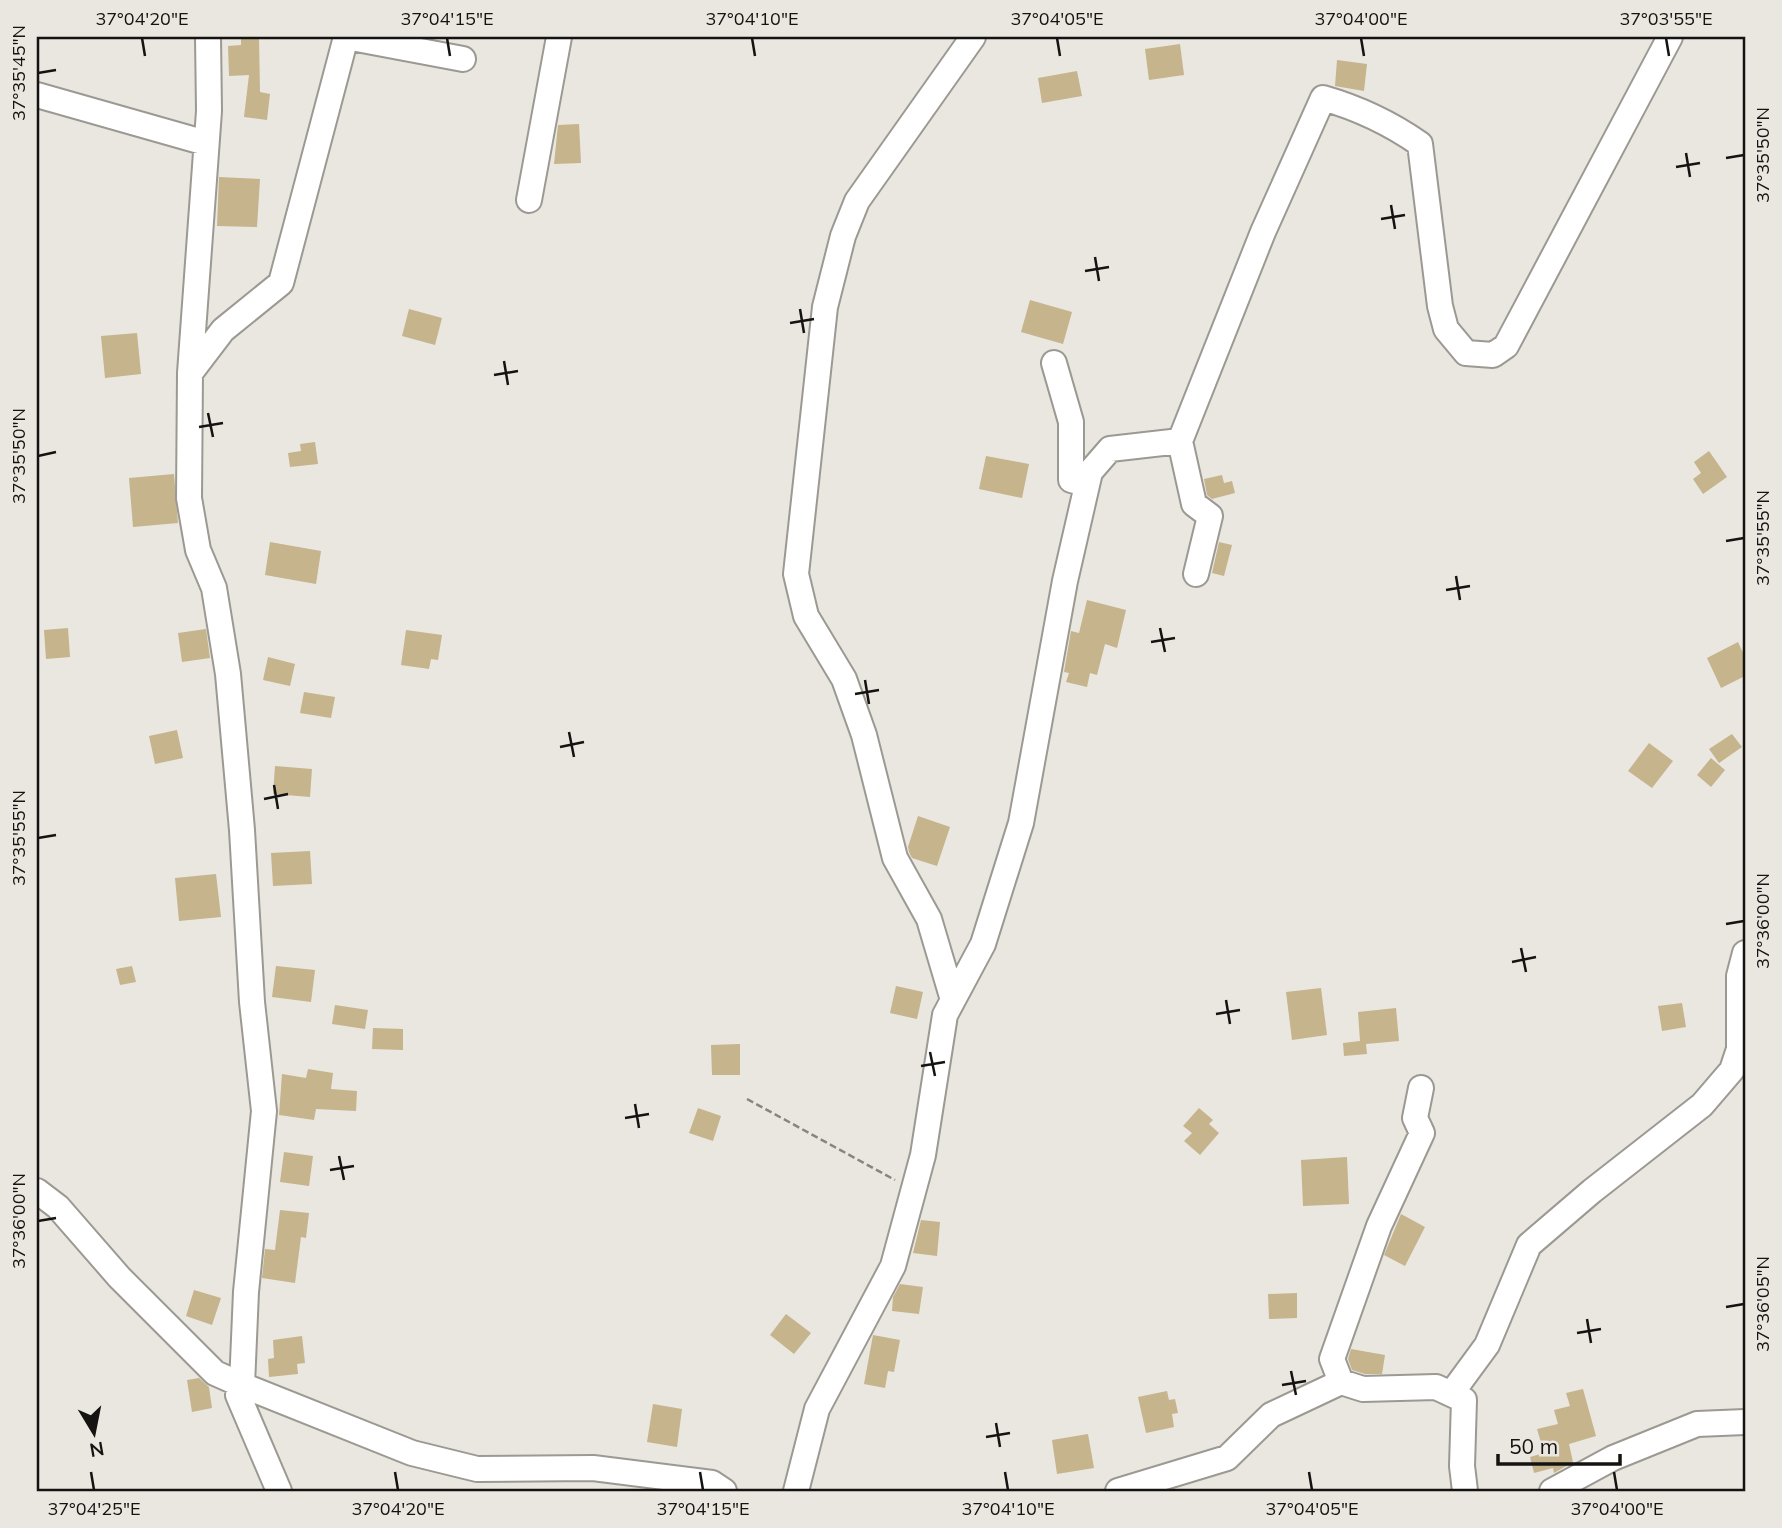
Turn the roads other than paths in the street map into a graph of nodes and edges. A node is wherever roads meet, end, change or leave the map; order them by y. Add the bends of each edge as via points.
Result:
1 (208, 37) edge
2 (559, 37) edge
3 (973, 37) edge
4 (1670, 37) edge
5 (463, 59) dead end
6 (37, 95) edge
7 (206, 143) junction
8 (528, 200) dead end
9 (1054, 363) dead end
10 (190, 373) junction
11 (1180, 441) junction
12 (1087, 484) junction
13 (1195, 573) dead end
14 (1745, 953) edge
15 (953, 1000) junction
16 (1421, 1088) dead end
17 (37, 1191) edge
18 (1340, 1382) junction
19 (242, 1385) junction
20 (1451, 1394) junction
21 (1745, 1422) edge
22 (279, 1491) edge
23 (724, 1491) edge
24 (796, 1491) edge
25 (1118, 1491) edge
26 (1465, 1491) edge
27 (1552, 1491) edge

1 - 7 street
2 - 8 street
3 - 15 street via 857,201 843,236 825,307 796,574 806,615 848,690 895,858 929,919
4 - 11 street via 1506,346 1493,355 1466,353 1446,328 1420,144 1395,127 1323,98 1263,232
5 - 10 street via 346,37 281,283 223,330
6 - 7 street
7 - 10 street
9 - 12 street via 1071,422 1071,480
10 - 19 street via 189,498 198,550 214,588 228,674 264,1111
11 - 12 street via 1110,449 1090,472
11 - 13 street via 1194,504 1210,516
12 - 15 street via 1021,823 983,944
14 - 20 street via 1740,976 1739,1049 1732,1070 1702,1105 1529,1245 1487,1345
15 - 24 street via 945,1015 923,1155 893,1266 817,1409
16 - 18 street via 1415,1118 1422,1133 1379,1226 1332,1359
17 - 19 street via 58,1207 119,1277 215,1373
18 - 20 street via 1363,1389 1436,1387
18 - 25 street via 1271,1415 1227,1458
19 - 22 street via 238,1395
19 - 23 street via 412,1453 477,1469 593,1468 712,1483
20 - 26 street via 1464,1400
21 - 27 street via 1697,1424 1614,1458

